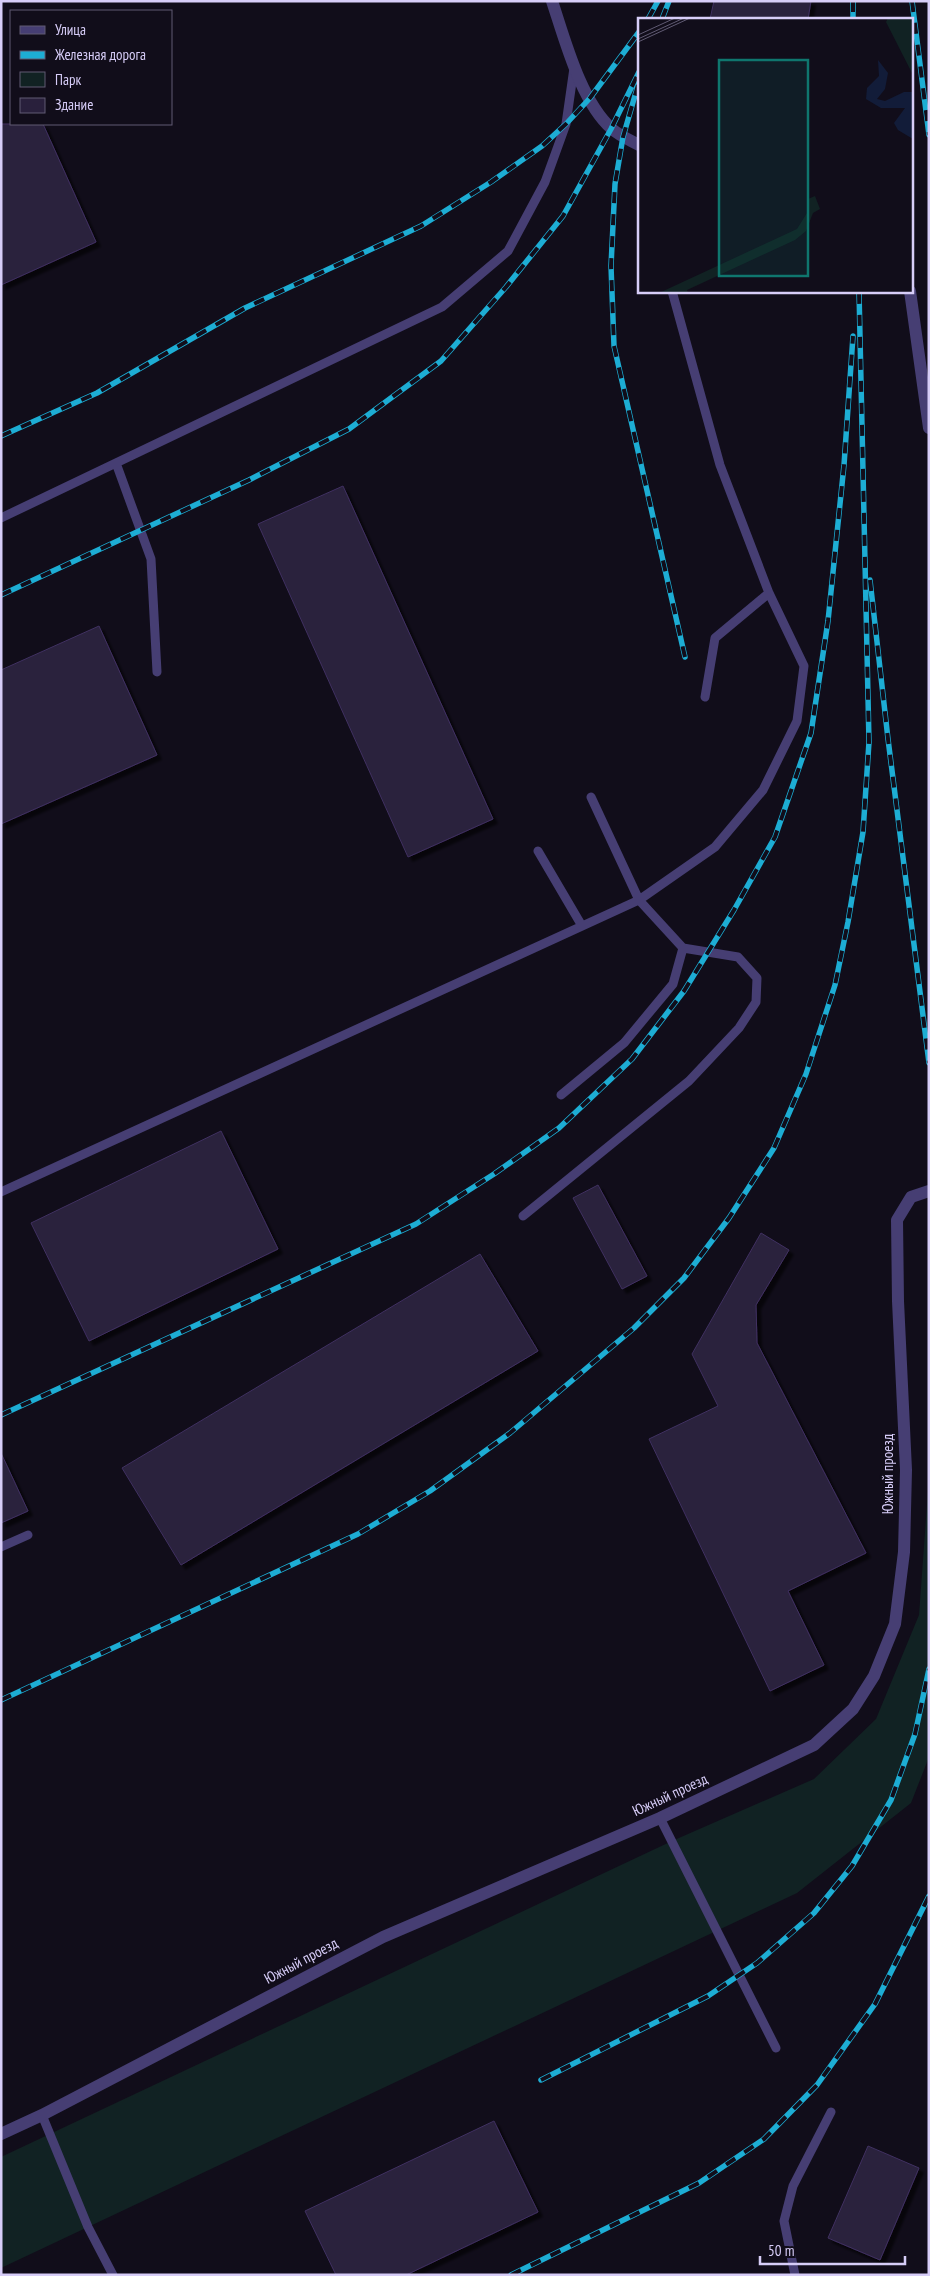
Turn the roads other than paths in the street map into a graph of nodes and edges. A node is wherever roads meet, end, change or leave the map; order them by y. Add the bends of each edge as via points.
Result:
1 (552, 1) edge
2 (574, 68) junction
3 (638, 144) edge
4 (672, 292) edge
5 (910, 292) edge
6 (929, 428) edge
7 (116, 463) junction
8 (1, 518) edge
9 (768, 593) junction
10 (157, 672) dead end
11 (705, 698) dead end
12 (591, 797) dead end
13 (538, 851) dead end
14 (639, 900) junction
15 (582, 926) junction
16 (683, 948) junction
17 (561, 1095) dead end
18 (929, 1190) edge
19 (1, 1192) edge
20 (523, 1216) dead end
21 (28, 1535) dead end
22 (1, 1547) edge
23 (660, 1818) junction
24 (776, 2048) dead end
25 (832, 2112) dead end
26 (42, 2115) junction
27 (1, 2134) edge
28 (113, 2275) edge
29 (795, 2275) edge

1 - 2 street
2 - 3 street via 599,114 612,129
2 - 7 lane via 566,124 545,182 508,251 442,308
4 - 9 lane via 720,465
5 - 6 street
7 - 8 lane
7 - 10 lane via 151,559
9 - 11 lane via 715,638
9 - 14 lane via 804,666 796,721 763,790 715,847
12 - 14 lane
13 - 15 lane
14 - 15 lane
14 - 16 lane
15 - 19 lane
16 - 17 lane via 673,984 624,1043
16 - 20 lane via 738,957 757,978 756,1002 739,1028 689,1081
18 - 23 street, Южный проезд via 911,1197 897,1220 906,1470 904,1552 895,1624 874,1676 854,1709 814,1745
21 - 22 lane
23 - 24 lane
23 - 26 street, Южный проезд via 383,1937
25 - 29 lane via 793,2186 784,2221
26 - 27 street, Южный проезд
26 - 28 lane via 88,2227

